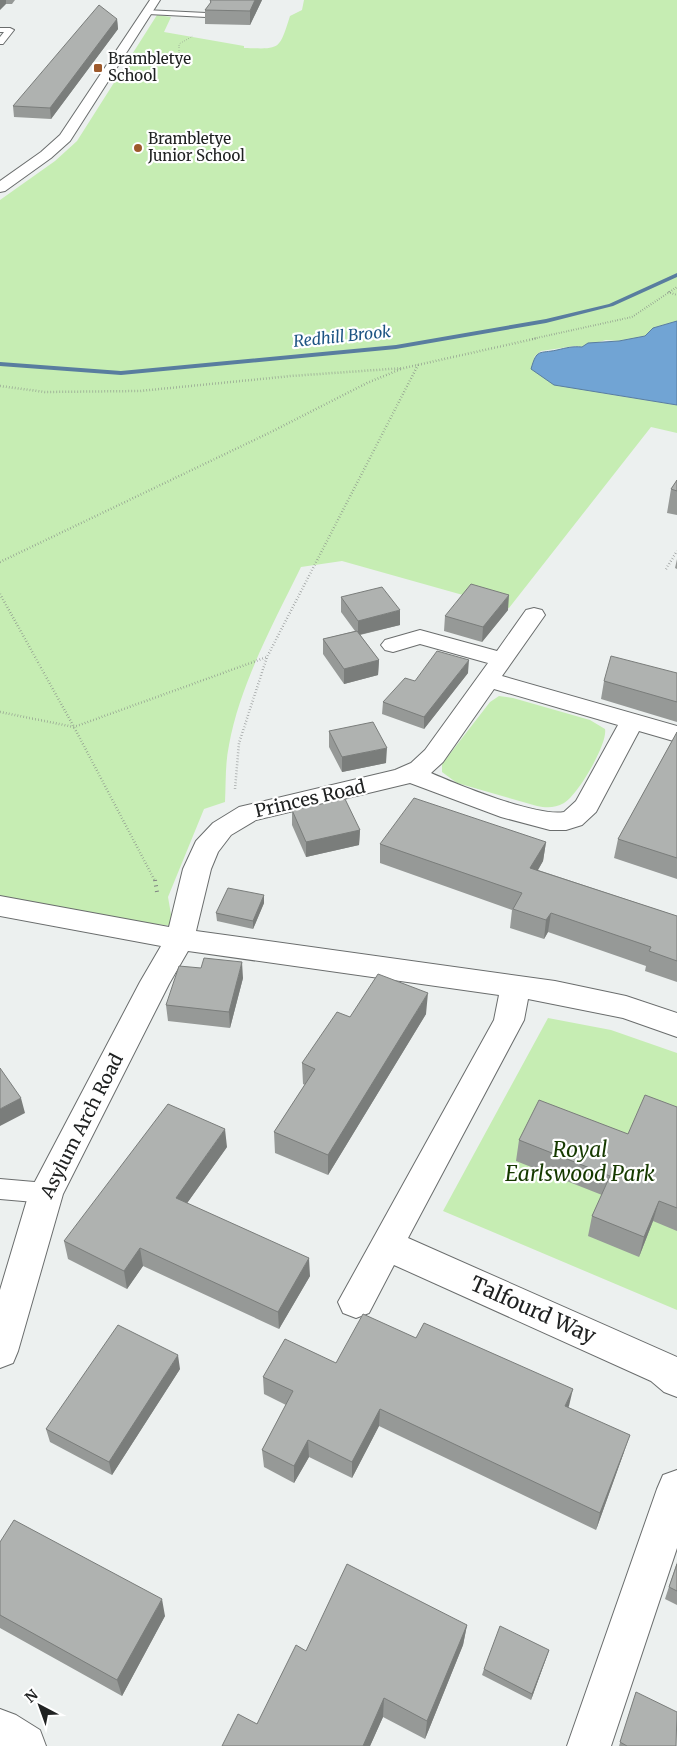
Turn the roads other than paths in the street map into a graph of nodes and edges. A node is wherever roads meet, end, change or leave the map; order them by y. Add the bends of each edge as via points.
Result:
1 (155, 0) edge
2 (148, 12) junction
3 (206, 15) dead end
4 (0, 30) edge
5 (0, 42) edge
6 (0, 188) edge
7 (534, 615) dead end
8 (393, 645) dead end
9 (496, 670) junction
10 (632, 721) junction
11 (677, 734) edge
12 (412, 774) junction
13 (0, 906) edge
14 (180, 939) junction
15 (516, 986) junction
16 (677, 1025) edge
17 (0, 1189) edge
18 (46, 1193) junction
19 (387, 1245) junction
20 (356, 1302) dead end
21 (0, 1352) edge
22 (677, 1380) edge
23 (677, 1489) edge
24 (0, 1731) edge
25 (24, 1746) edge
26 (589, 1746) edge

1 - 2 street
2 - 3 lane
2 - 6 street via 65,138
4 - 5 lane via 10,30
7 - 9 street, Princes Road
8 - 9 street via 420,637
9 - 10 street
9 - 12 street, Princes Road via 427,764
10 - 11 street
10 - 12 street via 587,806 567,821 545,821 435,785
12 - 14 street, Princes Road via 259,810 234,820 213,839 201,859
13 - 14 street
14 - 15 street
14 - 18 street, Asylum Arch Road
15 - 16 street via 626,1007
15 - 19 street via 509,1020
17 - 18 lane
18 - 21 street, Asylum Arch Road
19 - 20 street
19 - 22 street, Talfourd Way via 651,1363
23 - 26 street
24 - 25 street

